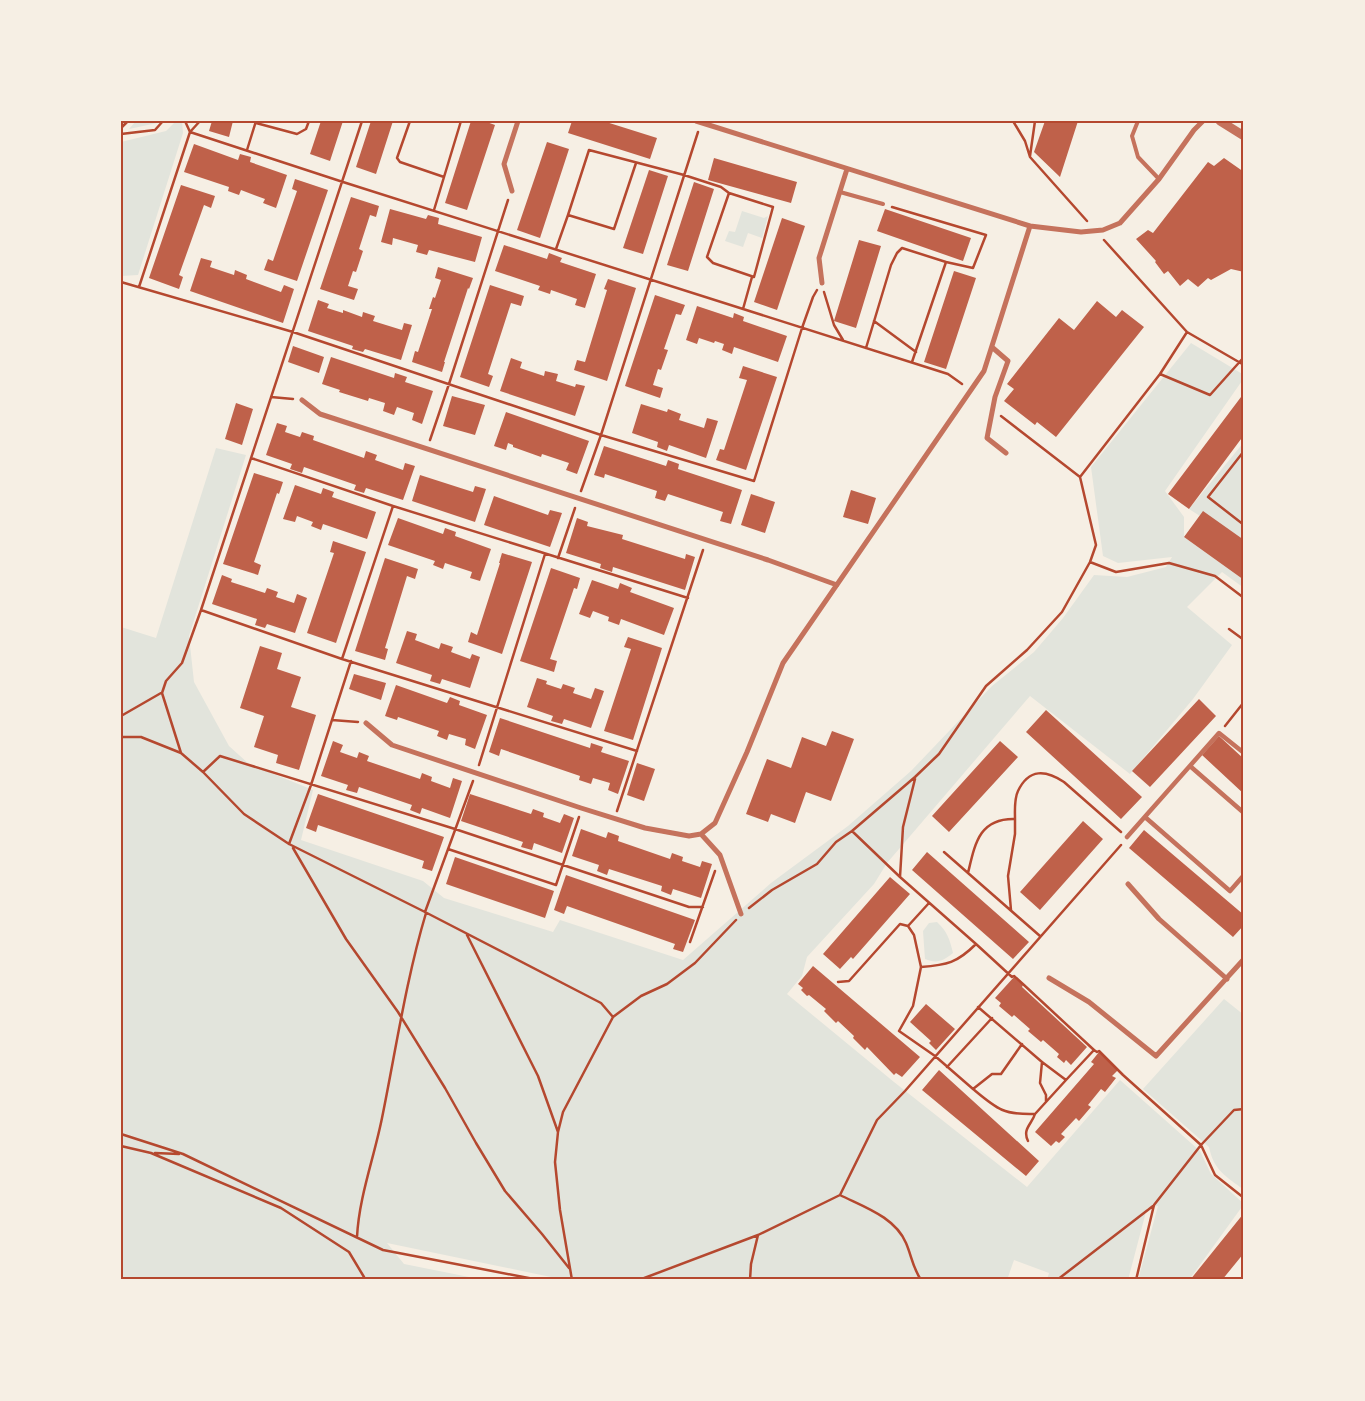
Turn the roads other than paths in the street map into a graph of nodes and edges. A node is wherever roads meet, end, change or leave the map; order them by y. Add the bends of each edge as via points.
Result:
1 (518, 121) edge
2 (696, 121) edge
3 (1138, 121) edge
4 (1203, 121) edge
5 (1220, 121) edge
6 (1244, 136) edge
7 (847, 169) junction
8 (1159, 179) junction
9 (512, 190) road end
10 (840, 192) junction
11 (883, 204) road end
12 (1030, 226) junction
13 (822, 283) road end
14 (992, 348) junction
15 (302, 400) road end
16 (1006, 453) dead end
17 (837, 585) junction
18 (366, 723) road end
19 (1244, 754) edge
20 (1190, 766) junction
21 (1244, 813) edge
22 (1145, 817) junction
23 (701, 834) junction
24 (1127, 838) road end
25 (1244, 875) edge
26 (1128, 884) dead end
27 (742, 914) road end
28 (1244, 959) edge
29 (1049, 978) dead end
30 (1227, 979) junction

1 - 9 street via 504,164
2 - 7 street
3 - 8 lane via 1132,136 1138,157
4 - 8 street
5 - 6 street
7 - 10 street
7 - 12 street
8 - 12 street via 1120,223 1103,230 1081,232
10 - 11 lane
10 - 13 street via 819,258
12 - 14 street
14 - 16 street via 1008,361 995,397 987,438
14 - 17 street via 984,372
15 - 17 street via 320,414
17 - 23 street via 783,663 715,823
18 - 23 street via 392,746 645,828 689,836
19 - 20 street via 1219,733
20 - 21 street
20 - 22 street
22 - 24 street
22 - 25 street via 1230,891
23 - 27 street via 720,855
26 - 30 street via 1159,919
28 - 30 street
29 - 30 street via 1089,1002 1156,1056

